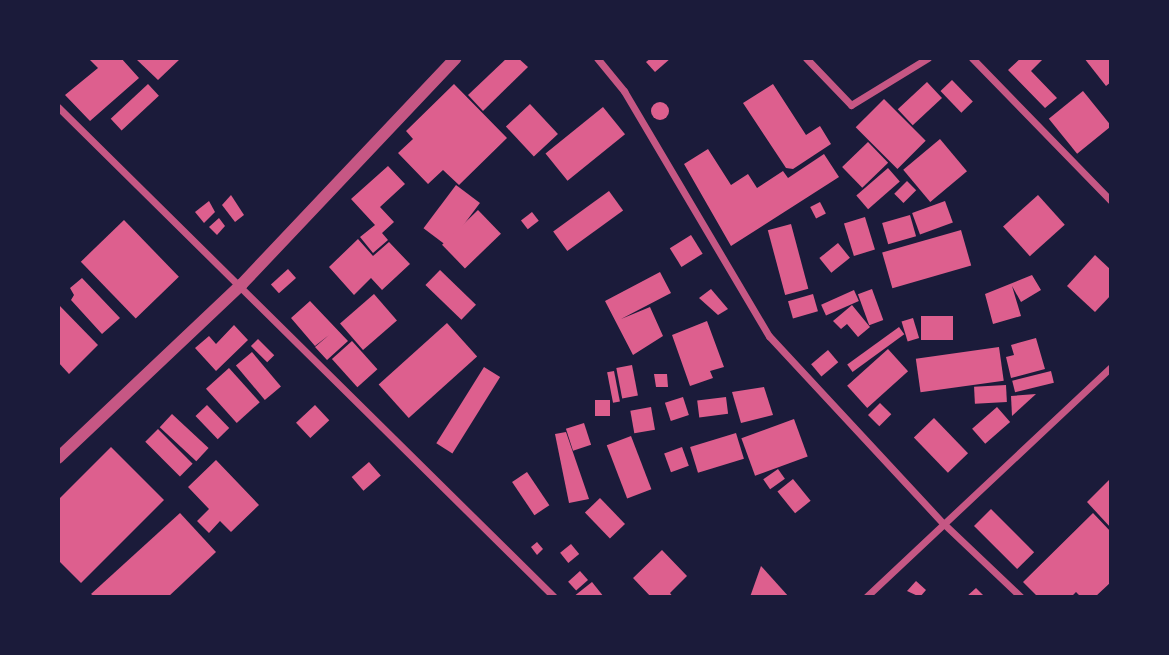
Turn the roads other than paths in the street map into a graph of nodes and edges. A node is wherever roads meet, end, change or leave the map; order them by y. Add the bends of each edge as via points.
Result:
1 (456, 58) edge
2 (597, 58) edge
3 (806, 58) edge
4 (928, 58) edge
5 (972, 58) edge
6 (58, 107) edge
7 (1111, 201) edge
8 (242, 284) junction
9 (1111, 367) edge
10 (58, 458) edge
11 (944, 524) junction
12 (554, 597) edge
13 (866, 597) edge
14 (1021, 597) edge

1 - 8 street
2 - 11 street via 624,91 769,336
3 - 4 street via 851,105
5 - 7 street
6 - 8 street
8 - 10 street
8 - 12 street
9 - 11 street
11 - 13 street
11 - 14 street

